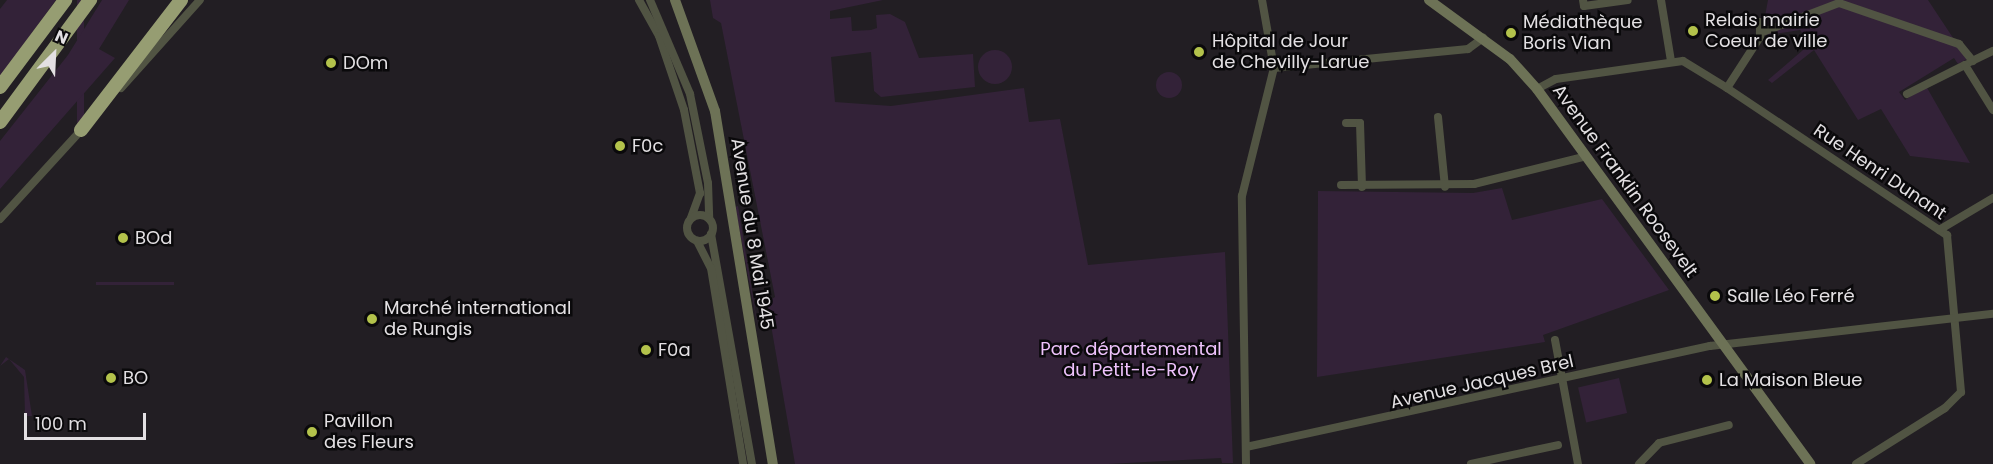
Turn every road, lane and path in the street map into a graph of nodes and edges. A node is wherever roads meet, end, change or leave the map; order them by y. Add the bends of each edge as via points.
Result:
1 (65, 0) edge
2 (90, 0) edge
3 (181, 0) edge
4 (200, 0) edge
5 (639, 0) edge
6 (650, 0) edge
7 (673, 0) edge
8 (1262, 0) edge
9 (1429, 0) edge
10 (1583, 0) edge
11 (1628, 0) edge
12 (1661, 0) edge
13 (1760, 22) dead end
14 (1760, 33) junction
15 (1483, 38) junction
16 (1993, 51) edge
17 (1671, 61) junction
18 (1969, 63) junction
19 (1274, 68) junction
20 (0, 87) edge
21 (1727, 88) junction
22 (1537, 89) junction
23 (1907, 94) dead end
24 (1993, 111) edge
25 (1438, 117) dead end
26 (0, 122) edge
27 (1346, 123) dead end
28 (81, 130) junction
29 (1587, 156) junction
30 (1341, 185) dead end
31 (1362, 187) junction
32 (1445, 188) junction
33 (1993, 198) edge
34 (691, 218) junction
35 (0, 219) edge
36 (709, 219) junction
37 (1939, 230) junction
38 (711, 234) junction
39 (697, 241) junction
40 (1993, 314) edge
41 (1956, 318) junction
42 (1555, 340) dead end
43 (1724, 344) junction
44 (1562, 380) junction
45 (1729, 425) dead end
46 (1558, 445) dead end
47 (1246, 447) junction
48 (743, 464) edge
49 (752, 464) edge
50 (772, 464) edge
51 (1246, 464) edge
52 (1471, 464) edge
53 (1578, 464) edge
54 (1639, 464) edge
55 (1810, 464) edge
56 (1856, 464) edge

1 - 20 highway
2 - 26 highway
3 - 28 highway
4 - 28 street
5 - 34 street via 659,36 684,110 700,193
6 - 36 street via 690,94 708,183
7 - 50 main road, Avenue du 8 Mai 1945 via 715,111
8 - 19 street
9 - 15 main road, Avenue Franklin Roosevelt
10 - 11 street via 1584,6
12 - 17 street
13 - 14 street
14 - 18 street via 1839,3 1959,44
14 - 21 street
15 - 19 street via 1468,49
15 - 22 main road, Avenue Franklin Roosevelt
16 - 18 street
17 - 21 street, Rue Henri Dunant via 1689,63
17 - 22 street via 1556,79
18 - 23 street
18 - 24 street
19 - 47 street via 1242,196
21 - 37 street, Rue Henri Dunant
22 - 29 main road, Avenue Franklin Roosevelt
25 - 32 street
27 - 31 street via 1360,123
28 - 35 street
29 - 32 street
29 - 43 main road, Avenue Franklin Roosevelt
30 - 31 street
31 - 32 street
33 - 37 street
34 - 36 street
34 - 39 street via 687,232
36 - 38 street
37 - 41 street, Rue Henri Dunant via 1947,235
38 - 39 street
38 - 49 street
39 - 48 street via 711,268
40 - 41 street, Avenue Jacques Brel
41 - 43 street, Avenue Jacques Brel
41 - 56 street via 1960,392 1945,408
42 - 44 street
43 - 44 street, Avenue Jacques Brel
43 - 55 main road, Avenue Franklin Roosevelt
44 - 47 street, Avenue Jacques Brel
44 - 53 street
45 - 54 street via 1659,443
46 - 52 street
47 - 51 street

